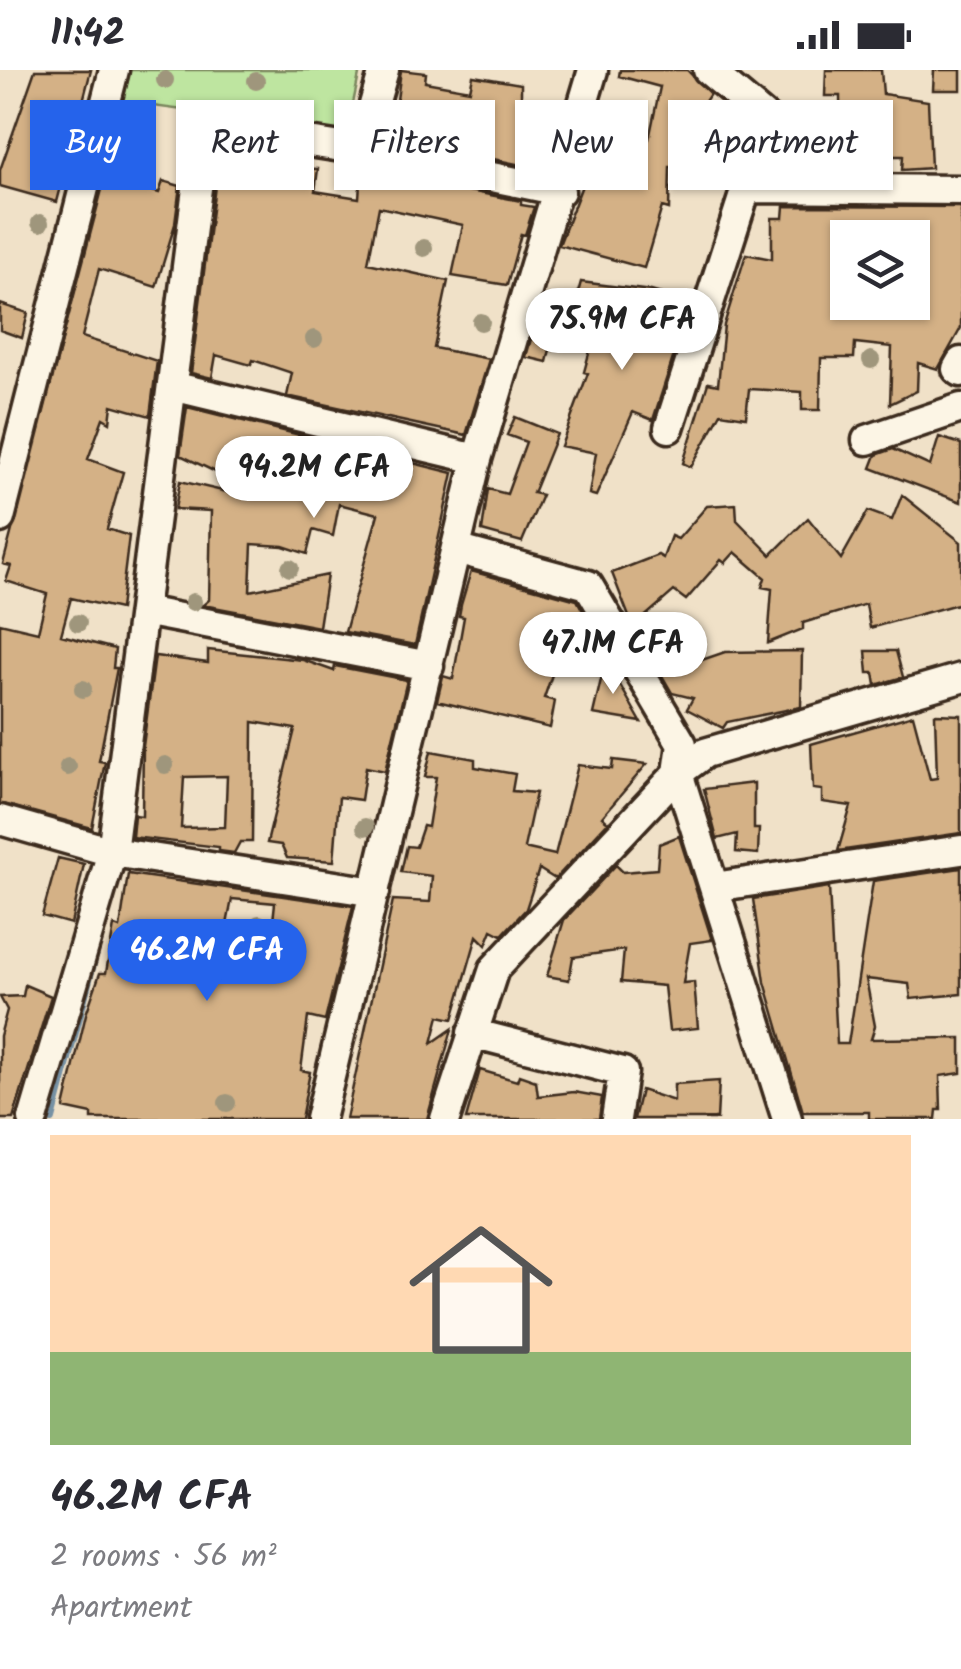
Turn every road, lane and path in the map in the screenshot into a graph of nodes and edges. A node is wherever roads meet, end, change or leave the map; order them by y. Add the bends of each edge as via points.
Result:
1 (114, 70) edge
2 (384, 70) edge
3 (594, 70) edge
4 (708, 70) edge
5 (735, 80) edge
6 (375, 100) edge
7 (752, 100) edge
8 (334, 146) edge
9 (495, 178) edge
10 (893, 189) edge
11 (745, 190) edge
12 (961, 190) edge
13 (560, 191) junction
14 (961, 362) edge
15 (961, 372) edge
16 (172, 386) junction
17 (961, 408) edge
18 (669, 428) dead end
19 (867, 440) dead end
20 (478, 459) junction
21 (0, 518) edge
22 (456, 549) junction
23 (143, 611) junction
24 (429, 666) junction
25 (961, 678) edge
26 (678, 773) junction
27 (0, 820) edge
28 (961, 850) edge
29 (112, 852) junction
30 (714, 887) junction
31 (375, 892) junction
32 (472, 1033) junction
33 (33, 1119) edge
34 (320, 1119) edge
35 (445, 1119) edge
36 (616, 1119) edge
37 (786, 1119) edge

1 - 21 street
2 - 6 street
3 - 13 street
4 - 5 street
5 - 7 street
8 - 16 street via 205,126
9 - 13 street
10 - 12 street
11 - 18 street
13 - 20 street
14 - 15 street
16 - 20 street
16 - 23 street
17 - 19 street
20 - 22 street
22 - 24 street
22 - 26 street via 588,585 682,744
23 - 24 street
23 - 29 street
24 - 31 street
25 - 26 street via 705,752
26 - 30 street
26 - 32 street via 494,968
27 - 29 street
28 - 30 street
29 - 31 street
29 - 33 street
30 - 37 street
31 - 34 street
32 - 35 street
32 - 36 street via 623,1072

